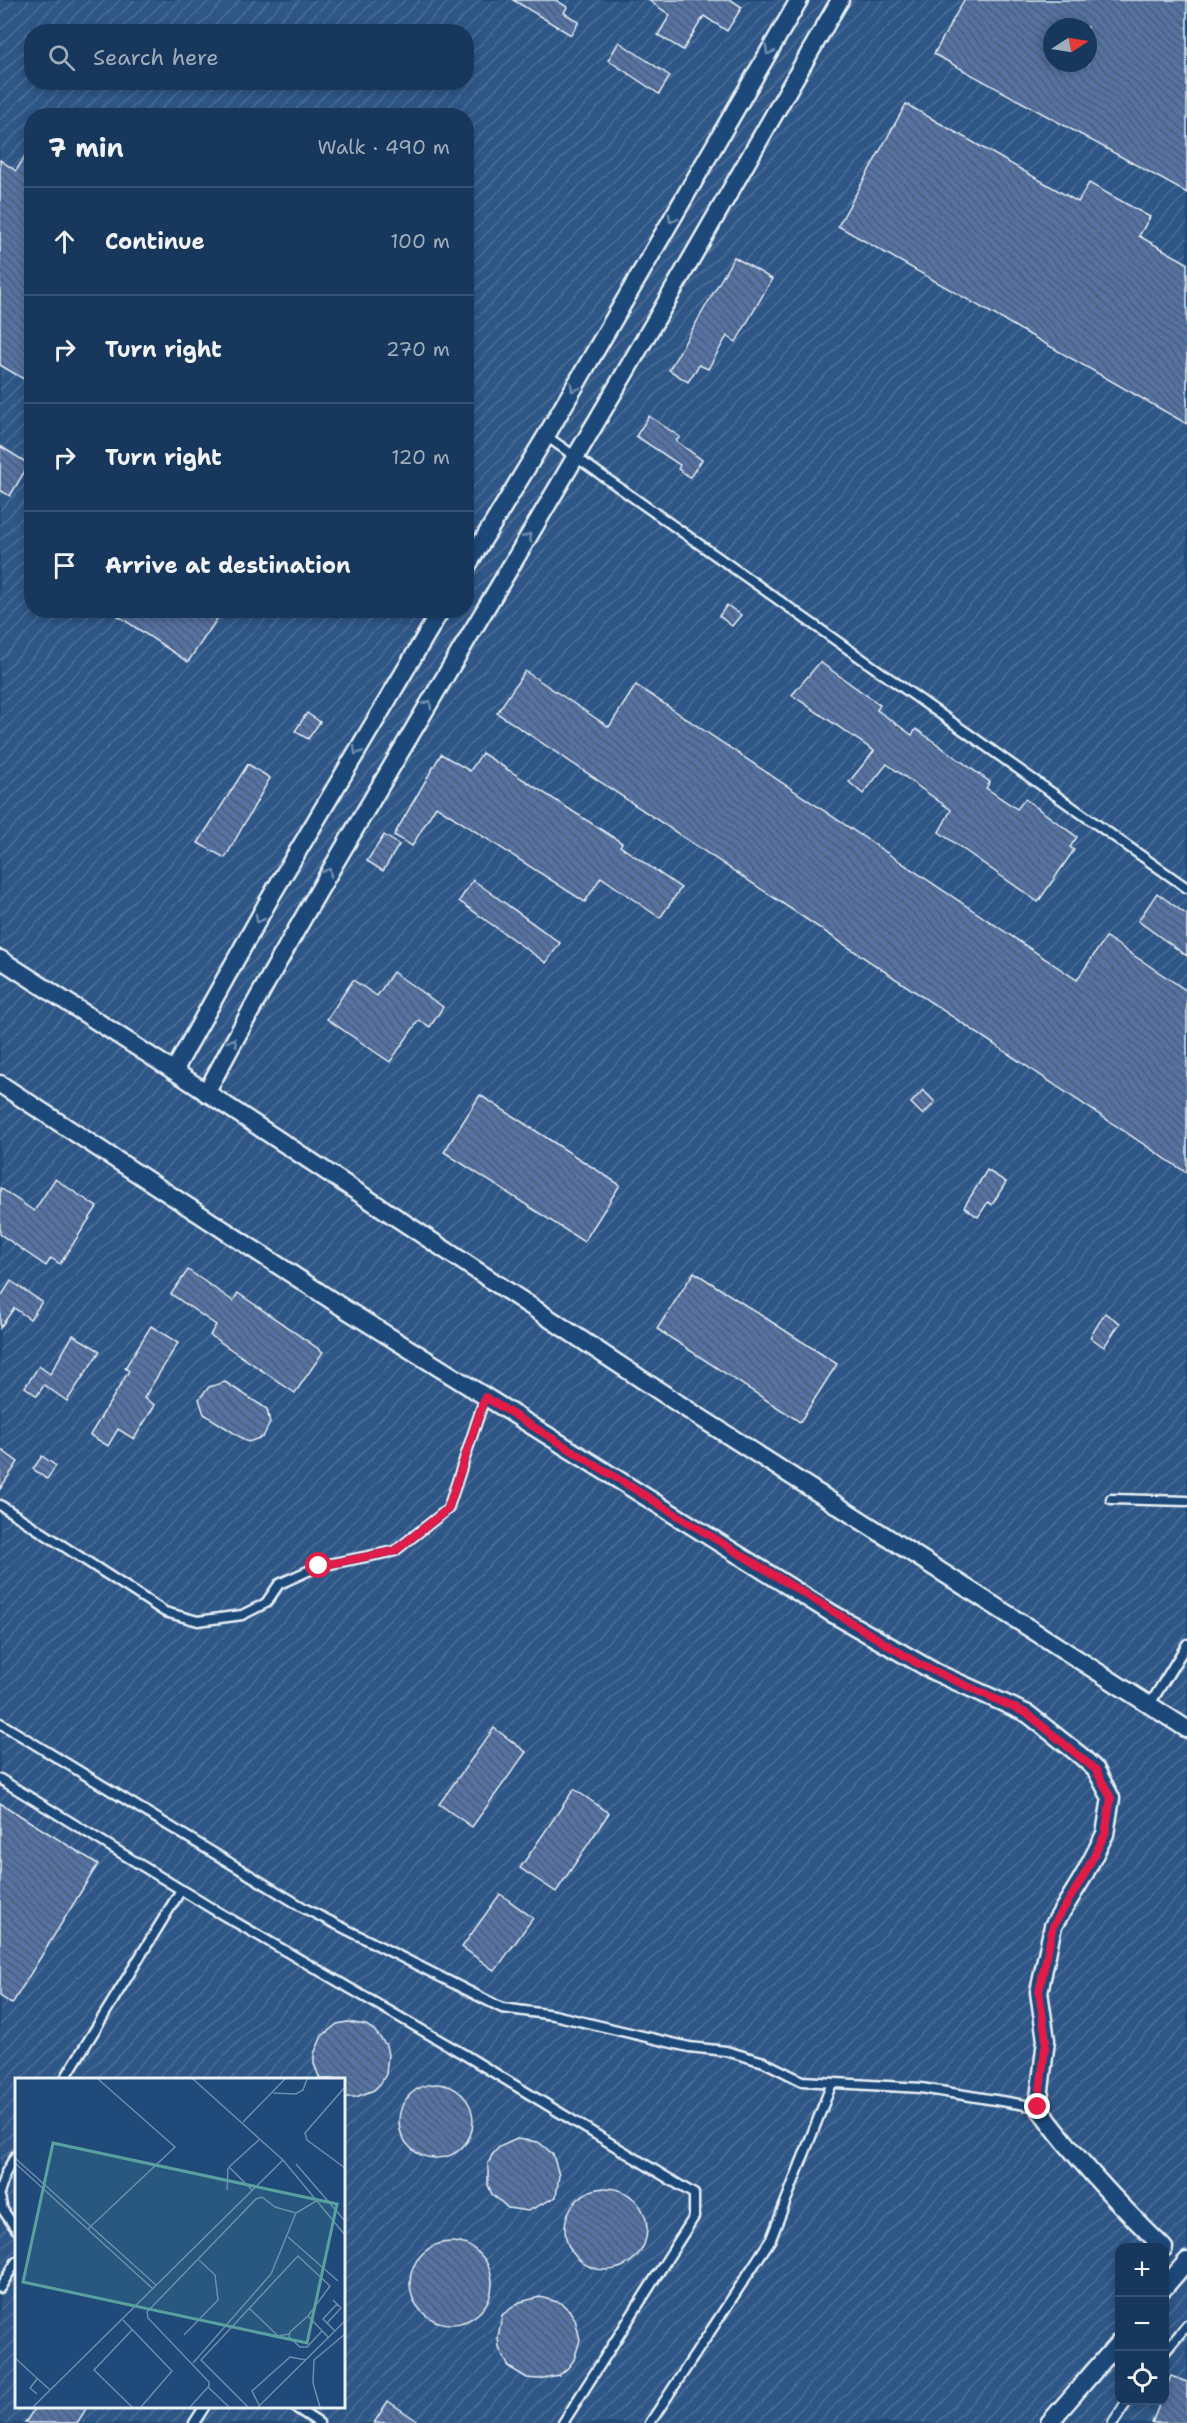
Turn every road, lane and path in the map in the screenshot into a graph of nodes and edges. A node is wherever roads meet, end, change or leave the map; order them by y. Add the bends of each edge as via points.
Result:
1 (799, 0) edge
2 (840, 0) edge
3 (546, 436) junction
4 (576, 457) junction
5 (474, 555) edge
6 (436, 618) edge
7 (1187, 888) edge
8 (0, 959) edge
9 (174, 1071) junction
10 (0, 1084) edge
11 (206, 1093) junction
12 (485, 1397) junction
13 (1111, 1499) dead end
14 (1187, 1501) edge
15 (0, 1505) edge
16 (1187, 1644) edge
17 (1150, 1704) junction
18 (0, 1724) edge
19 (1187, 1730) edge
20 (0, 1779) edge
21 (181, 1890) junction
22 (65, 2078) edge
23 (832, 2083) junction
24 (1038, 2107) junction
25 (15, 2157) edge
26 (0, 2191) edge
27 (0, 2197) edge
28 (15, 2228) edge
29 (1159, 2243) edge
30 (1169, 2252) edge
31 (1185, 2263) edge
32 (15, 2264) edge
33 (1169, 2282) edge
34 (0, 2288) edge
35 (1187, 2325) edge
36 (1115, 2346) edge
37 (1166, 2351) edge
38 (1125, 2405) edge
39 (204, 2408) edge
40 (296, 2408) edge
41 (194, 2423) edge
42 (319, 2423) edge
43 (563, 2423) edge
44 (650, 2423) edge
45 (1049, 2423) edge
46 (1113, 2423) edge

1 -> 3 street
2 - 4 street
3 - 4 lane
3 - 5 street
4 - 7 lane
11 -> 4 street via 338,855
6 -> 9 street via 270,898
8 - 9 street
9 - 11 street
10 - 12 street
11 - 17 street via 679,1404
12 - 15 lane via 448,1509 395,1551 319,1566 279,1584 266,1603 242,1615 198,1621 165,1612
12 - 24 street via 917,1663 1028,1714 1096,1770 1111,1798 1105,1834 1053,1926 1039,1992 1046,2040
13 - 14 lane
16 - 17 lane
17 - 19 street
18 - 23 lane via 304,1908 502,2008 554,2015 726,2052 764,2062 802,2081
20 - 21 lane
21 - 22 lane
21 - 43 lane via 694,2194 694,2217
23 - 24 lane via 921,2088
23 - 44 lane via 771,2240
24 - 29 street via 1073,2155
25 - 26 lane
27 - 28 lane via 3,2210
30 - 31 street
31 - 33 street
32 - 34 lane
35 - 37 lane
36 - 45 street
38 - 46 lane
39 - 41 lane
40 - 42 lane

